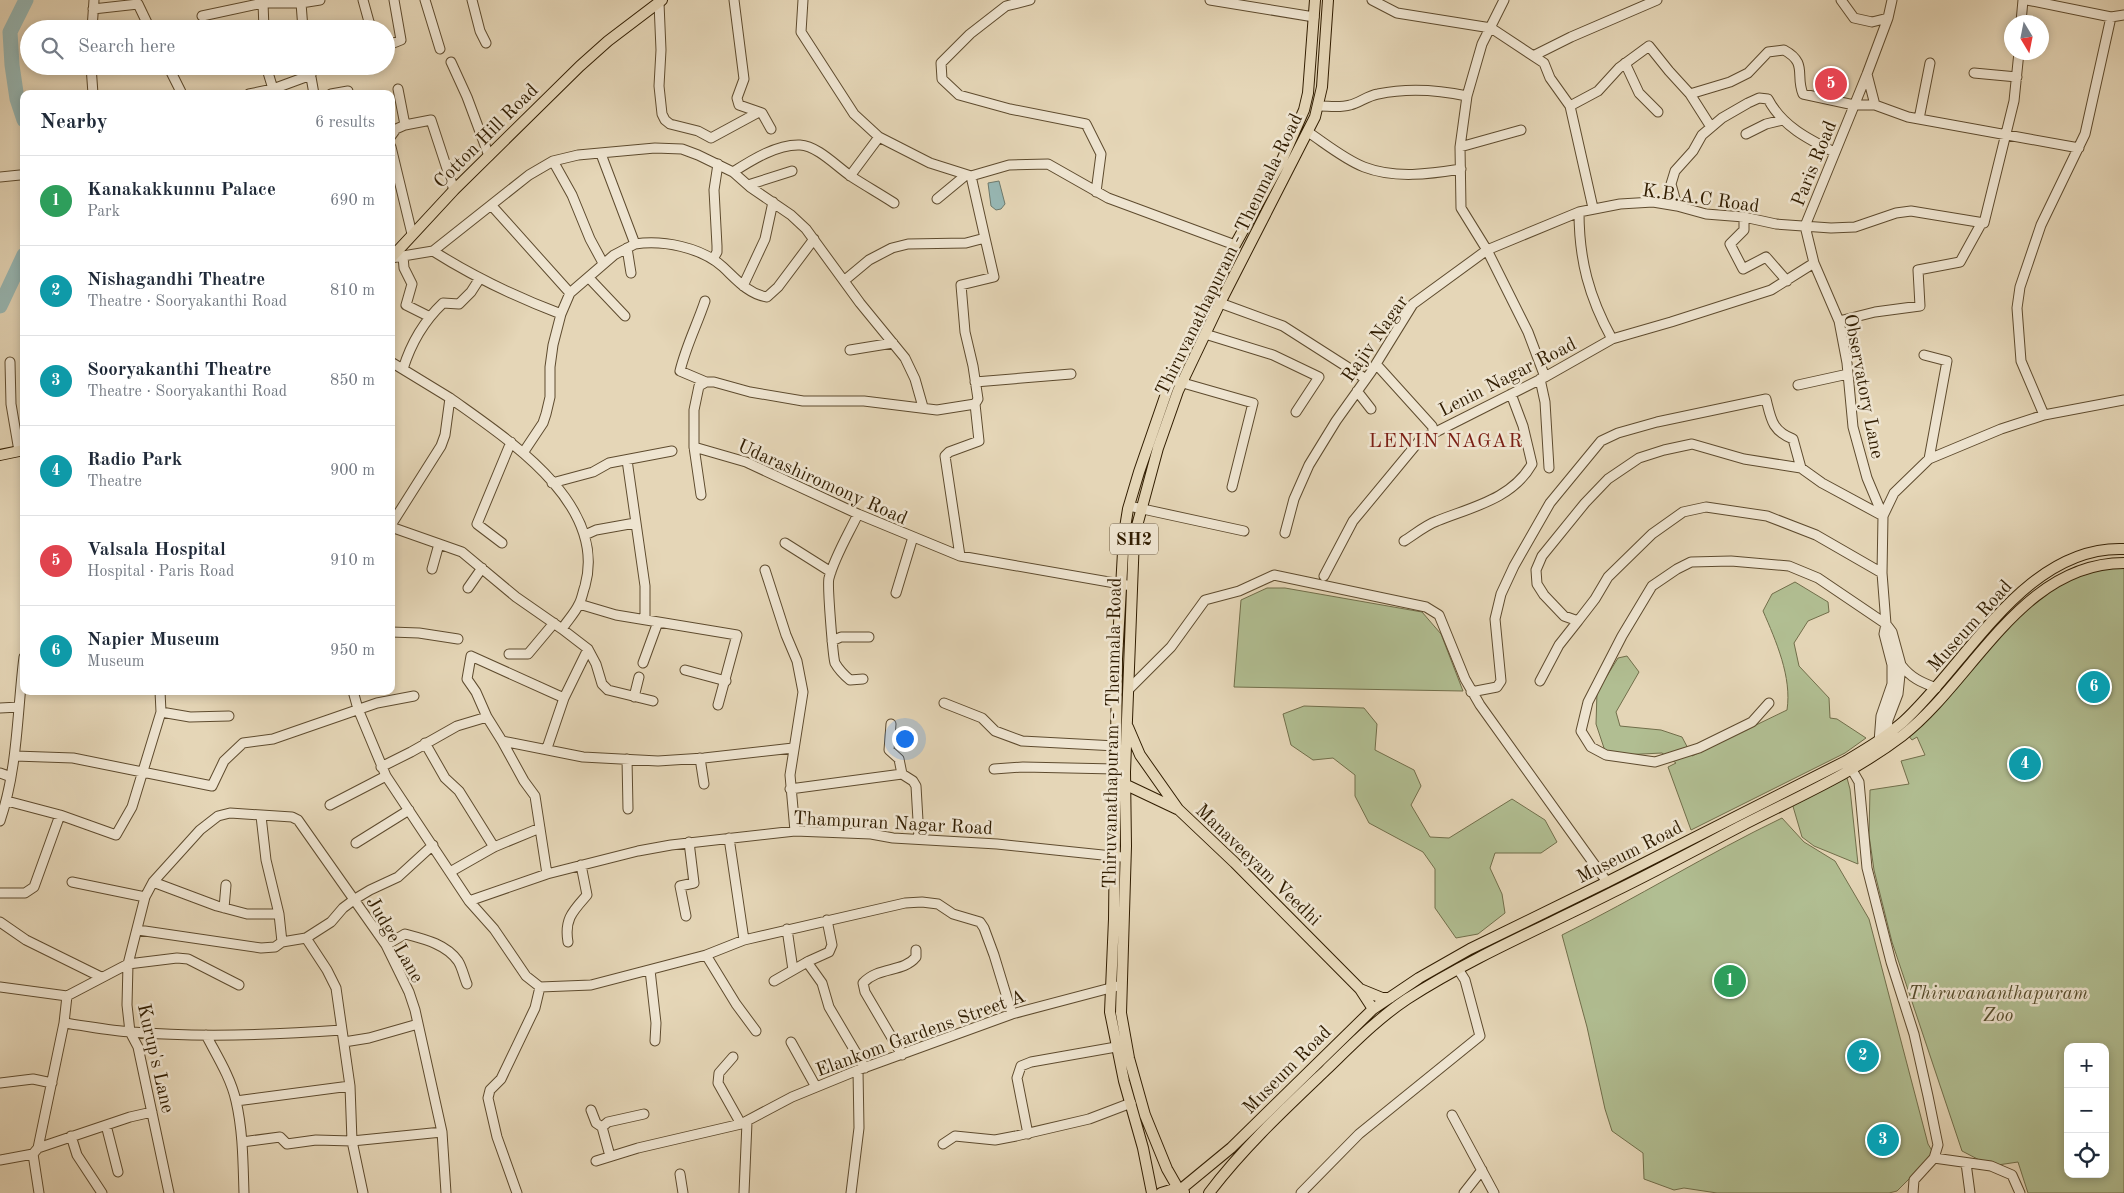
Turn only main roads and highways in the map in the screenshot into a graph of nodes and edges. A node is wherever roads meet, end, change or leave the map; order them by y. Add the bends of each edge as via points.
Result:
1 (1315, 0) edge
2 (1328, 0) edge
3 (661, 1) edge
4 (395, 253) edge
5 (20, 450) edge
6 (0, 455) edge
7 (2124, 549) edge
8 (2124, 563) edge
9 (2036, 580) junction
10 (2044, 589) junction
11 (1127, 724) junction
12 (1884, 742) junction
13 (1119, 782) junction
14 (1178, 809) junction
15 (1360, 989) junction
16 (1390, 998) junction
17 (1373, 1009) junction
18 (1182, 1191) edge
19 (1152, 1193) edge
20 (1161, 1193) edge
21 (1209, 1193) edge

1 - 13 main road via 1304,110 1171,379 1129,506 1120,584 1115,769
2 - 11 main road, Thiruvanathapuram - Thenmala Road / SH2 via 1319,106 1205,334 1182,383 1158,448 1134,537
3 - 4 main road, Cotton Hill Road via 580,66 454,190
5 - 6 main road
7 - 9 main road, Museum Road via 2076,558
8 - 10 main road, Museum Road via 2071,575
9 - 10 main road, Museum Road
9 - 12 main road, Museum Road via 1991,623 1936,688
10 - 12 main road, Museum Road via 1993,638 1926,714
11 - 13 main road, Thiruvanathapuram - Thenmala Road / SH2
11 - 14 main road, Manaveeyam Veedhi via 1140,755
12 - 16 main road, Museum Road via 1470,949
12 - 21 main road, Museum Road via 1852,770 1458,969 1406,1000 1382,1018 1302,1093 1241,1154
13 - 14 main road
13 - 18 main road, Thiruvanathapuram - Thenmala Road / SH2 via 1126,857 1121,1013 1129,1058 1145,1115 1167,1170
13 - 19 main road via 1110,1012
14 - 15 main road, Manaveeyam Veedhi
15 - 16 main road
15 - 17 main road, Manaveeyam Veedhi
16 - 17 main road, Museum Road
17 - 18 main road, Museum Road via 1231,1148
18 - 20 main road

